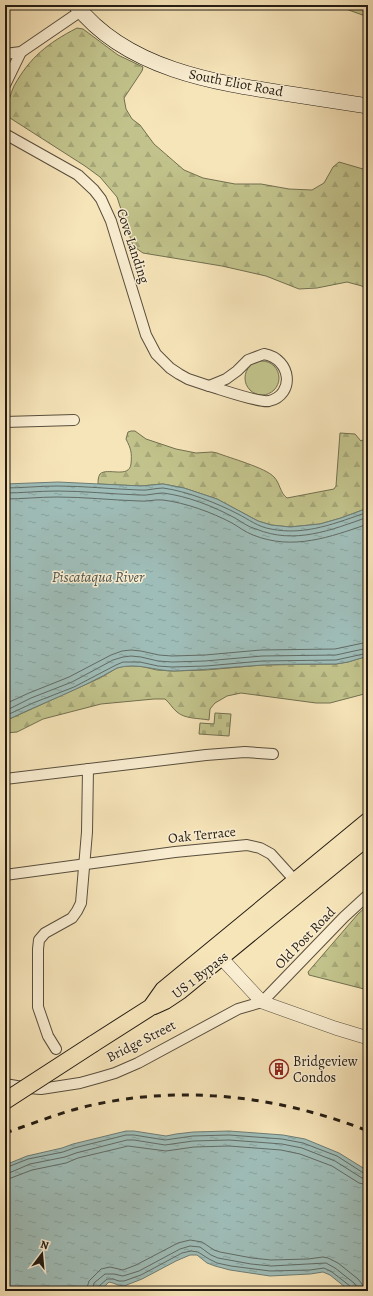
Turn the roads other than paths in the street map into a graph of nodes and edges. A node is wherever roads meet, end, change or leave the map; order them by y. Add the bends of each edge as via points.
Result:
1 (78, 8) edge
2 (22, 52) junction
3 (5, 54) edge
4 (5, 85) edge
5 (368, 106) edge
6 (5, 134) edge
7 (209, 386) junction
8 (74, 420) dead end
9 (5, 422) edge
10 (274, 754) dead end
11 (88, 769) junction
12 (5, 779) edge
13 (368, 821) edge
14 (368, 837) edge
15 (85, 864) junction
16 (5, 875) edge
17 (299, 886) junction
18 (368, 895) edge
19 (217, 954) junction
20 (262, 1002) junction
21 (368, 1038) edge
22 (56, 1049) dead end
23 (5, 1084) edge
24 (5, 1101) edge

1 - 2 street
1 - 5 main road, South Eliot Road via 93,24 122,45 188,75 227,84
2 - 3 street
2 - 4 street
6 - 7 street, Cove Landing via 78,175 94,190 111,221 146,335 156,354 179,374
7 - 7 street, Cove Landing via 267,402 279,396 287,380 284,367 278,360 264,354 248,360 237,372
8 - 9 street
10 - 11 street via 218,753
11 - 12 street
11 - 15 street
13 - 17 main road
14 - 17 main road
15 - 16 street, Oak Terrace
15 - 17 street, Oak Terrace via 247,845 271,854
15 - 22 street via 78,911 72,918 44,932 39,940 38,1007 48,1036
17 - 19 main road
17 - 19 main road, US 1 Bypass via 247,938
18 - 20 street, Old Post Road
19 - 20 street
19 - 24 main road, bridge via 163,990 151,1007
20 - 21 street
20 - 23 street, Bridge Street via 238,1009 138,1063 80,1084 41,1089

